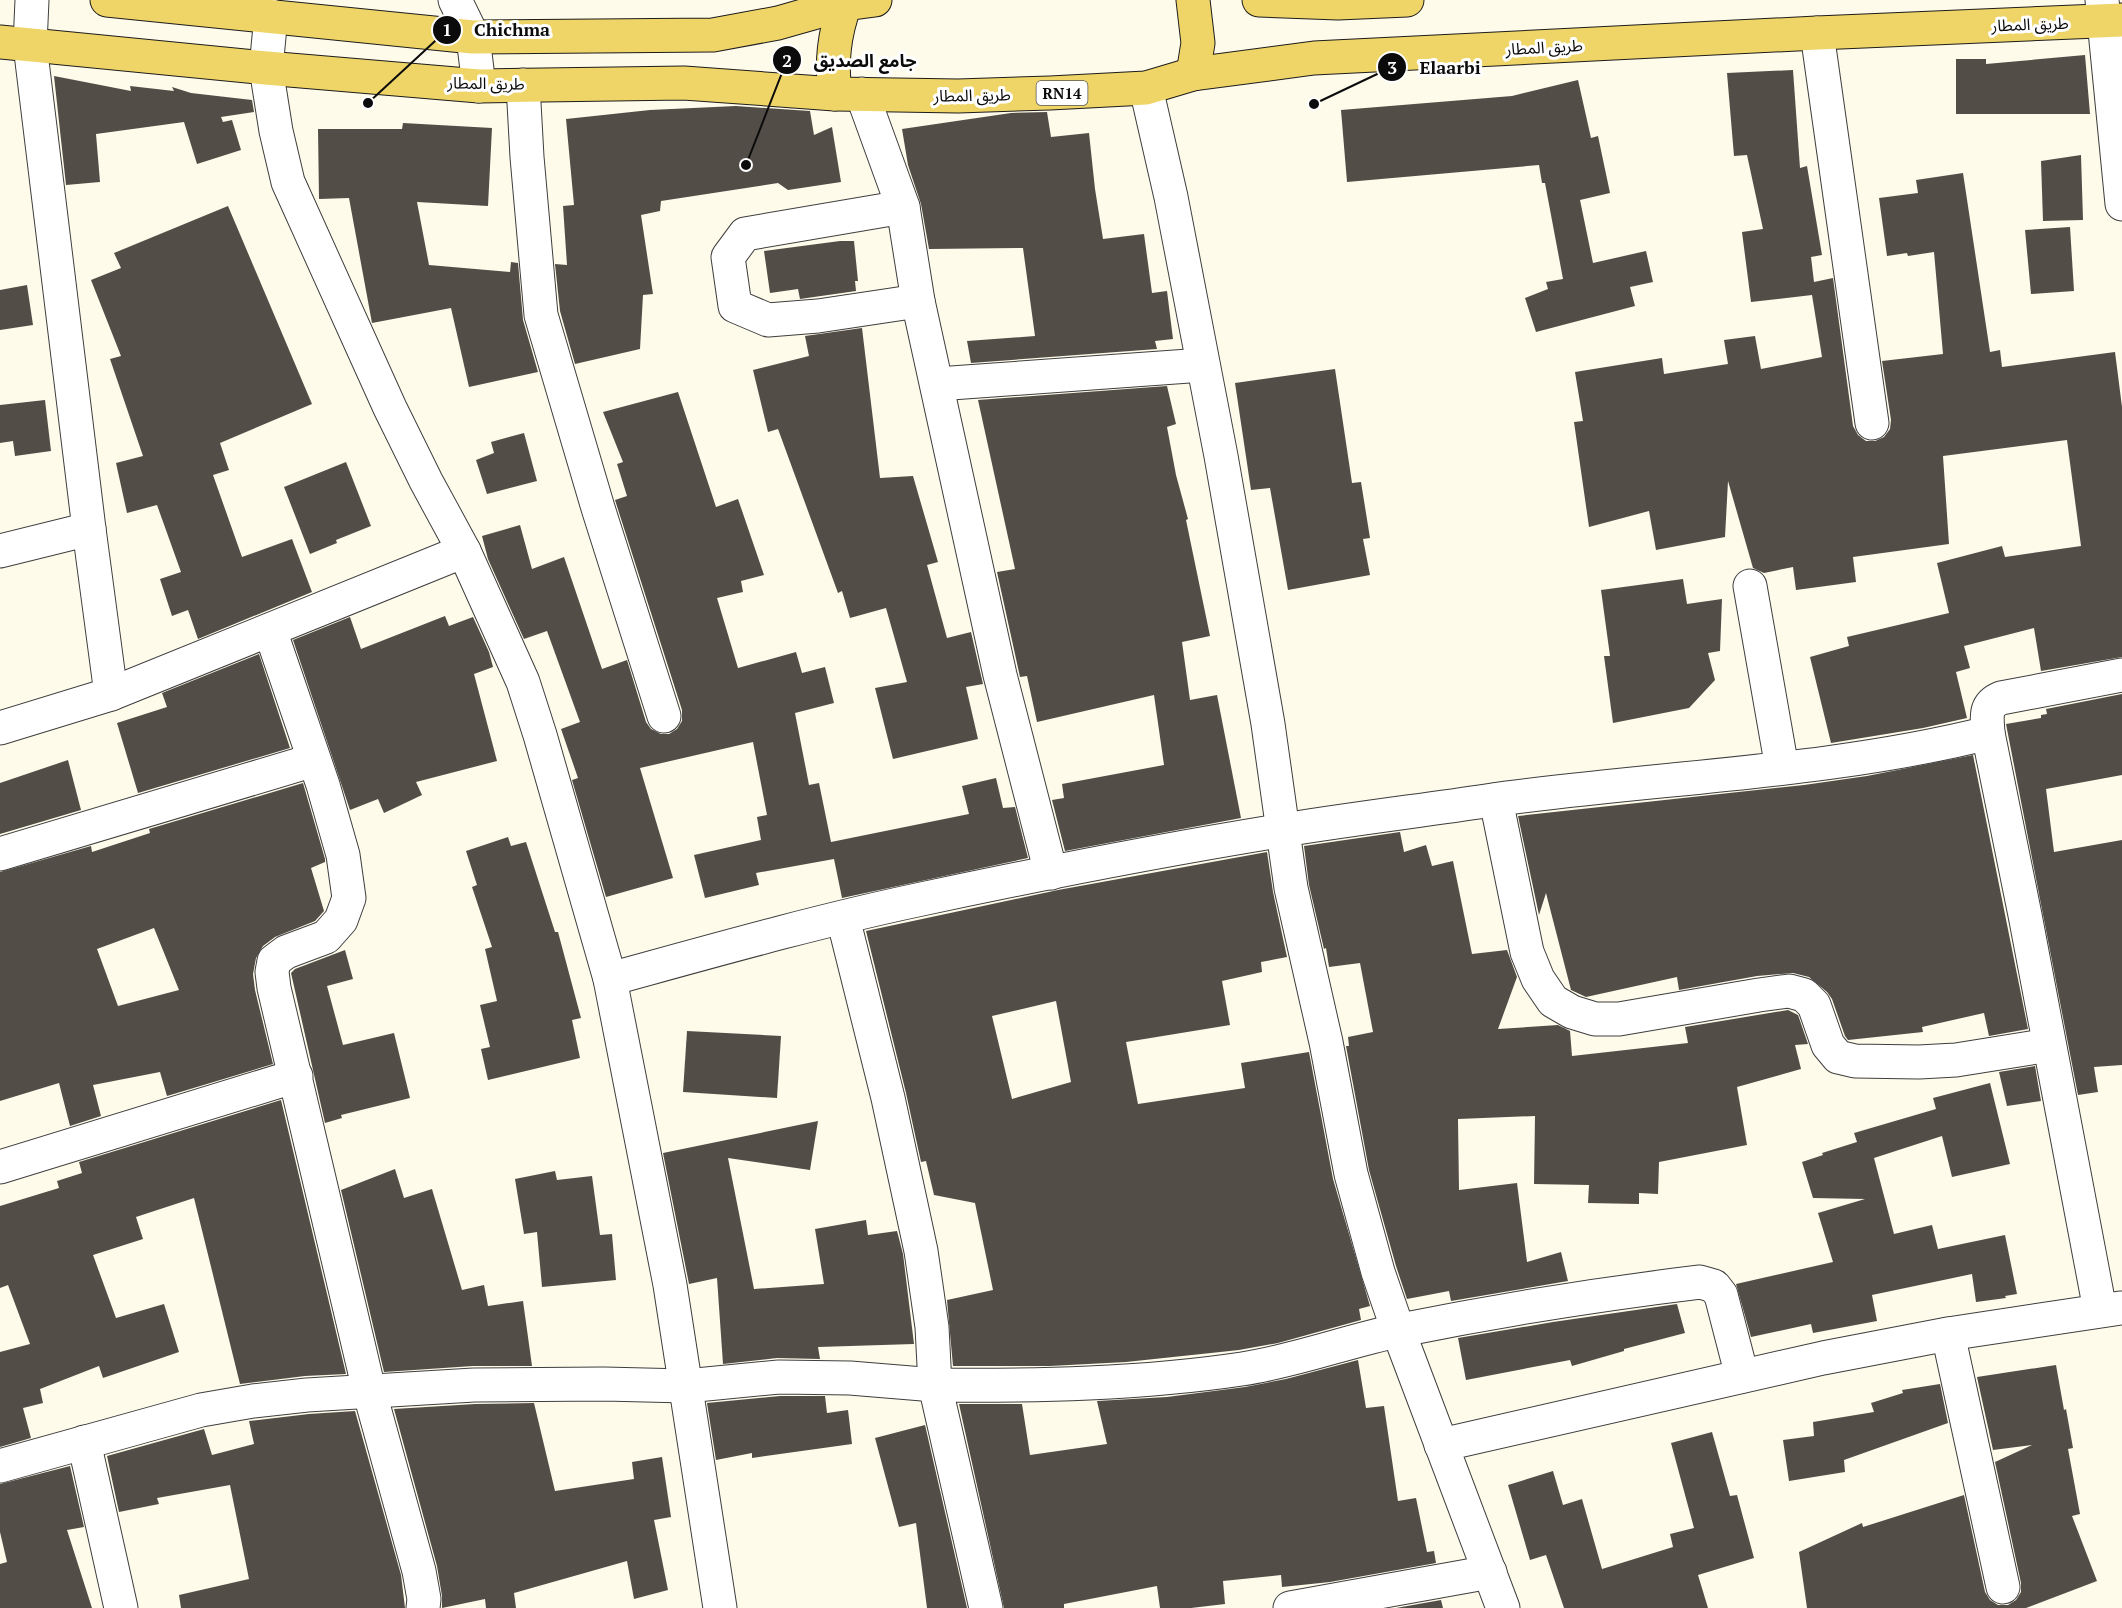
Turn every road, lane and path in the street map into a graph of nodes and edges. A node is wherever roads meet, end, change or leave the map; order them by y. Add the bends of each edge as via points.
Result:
1 (32, 0) edge
2 (107, 0) edge
3 (455, 0) edge
4 (1193, 0) edge
5 (1259, 0) edge
6 (1407, 0) edge
7 (860, 2) edge
8 (2109, 14) edge
9 (271, 16) junction
10 (1817, 33) junction
11 (473, 37) junction
12 (15, 43) edge
13 (266, 68) junction
14 (1193, 74) junction
15 (523, 85) junction
16 (479, 86) junction
17 (1146, 88) junction
18 (849, 94) junction
19 (2122, 204) edge
20 (903, 207) junction
21 (918, 301) junction
22 (1203, 365) junction
23 (937, 384) junction
24 (1872, 423) dead end
25 (89, 529) junction
26 (0, 551) edge
27 (464, 551) junction
28 (1750, 586) dead end
29 (270, 630) junction
30 (2122, 675) edge
31 (111, 694) junction
32 (664, 716) dead end
33 (0, 728) edge
34 (1988, 733) junction
35 (314, 760) junction
36 (1782, 768) junction
37 (1496, 800) junction
38 (1283, 830) junction
39 (0, 854) edge
40 (1051, 873) junction
41 (843, 918) junction
42 (610, 979) junction
43 (2049, 1045) junction
44 (296, 1076) junction
45 (0, 1167) edge
46 (2111, 1309) edge
47 (1398, 1330) junction
48 (1948, 1334) junction
49 (1742, 1376) junction
50 (934, 1385) junction
51 (686, 1386) junction
52 (369, 1390) junction
53 (84, 1442) junction
54 (1441, 1446) junction
55 (0, 1466) edge
56 (1490, 1572) junction
57 (2003, 1587) dead end
58 (1410, 1597) edge
59 (121, 1608) edge
60 (423, 1608) edge
61 (720, 1608) edge
62 (987, 1608) edge
63 (1290, 1608) edge
64 (1503, 1608) edge

1 - 12 street
2 - 9 main road
3 - 11 street
4 - 14 main road via 1198,43
5 - 6 main road
7 - 11 main road via 713,35
7 - 18 main road via 834,40 832,58
8 - 10 main road, طريق المطار / RN14
8 - 19 street
9 - 11 main road
9 - 13 street
10 - 14 main road, طريق المطار / RN14 via 1314,58
10 - 24 street
11 - 16 street
12 - 13 main road, طريق المطار / RN14
12 - 25 street
13 - 16 main road, طريق المطار / RN14
13 - 27 street via 288,182 390,408
14 - 17 main road, طريق المطار / RN14
15 - 16 main road, طريق المطار / RN14
15 - 18 main road, طريق المطار / RN14 via 684,83
15 - 32 street via 541,315
17 - 18 main road, طريق المطار / RN14 via 1027,94
17 - 22 street
18 - 20 street
20 - 21 street
20 - 21 street via 745,234 728,257 735,306 768,320
21 - 23 street
22 - 23 street
22 - 38 street via 1268,724
23 - 40 street via 1000,675
25 - 26 street
25 - 31 street
27 - 29 street
27 - 42 street via 523,682
28 - 36 street
29 - 31 street
29 - 35 street
30 - 34 street via 1993,701 1987,711
31 - 33 street
34 - 36 street via 1931,747
34 - 43 street
35 - 39 street
35 - 44 street via 343,855 349,898 341,920 326,937 286,952 274,961 274,988
36 - 37 street
37 - 38 street
37 - 43 street via 1527,952 1553,1001 1572,1012 1595,1019 1619,1019 1789,991 1804,995 1814,1005 1828,1045 1838,1057 1855,1061 1956,1060
38 - 40 street
38 - 47 street via 1291,888 1351,1174
40 - 41 street
41 - 42 street
41 - 50 street via 921,1251 932,1327
42 - 51 street
43 - 46 street
44 - 45 street
44 - 52 street
46 - 48 street
47 - 49 street via 1555,1301 1700,1282 1713,1286 1721,1295
47 - 50 street via 1244,1369 1012,1386
47 - 54 street
48 - 49 street
48 - 57 street
49 - 54 street
50 - 51 street via 779,1377
50 - 62 street
51 - 52 street via 474,1385
51 - 61 street
52 - 53 street via 201,1410
52 - 60 street via 419,1571
53 - 55 street
53 - 59 street
54 - 56 street
56 - 58 street
56 - 64 street
58 - 63 street

